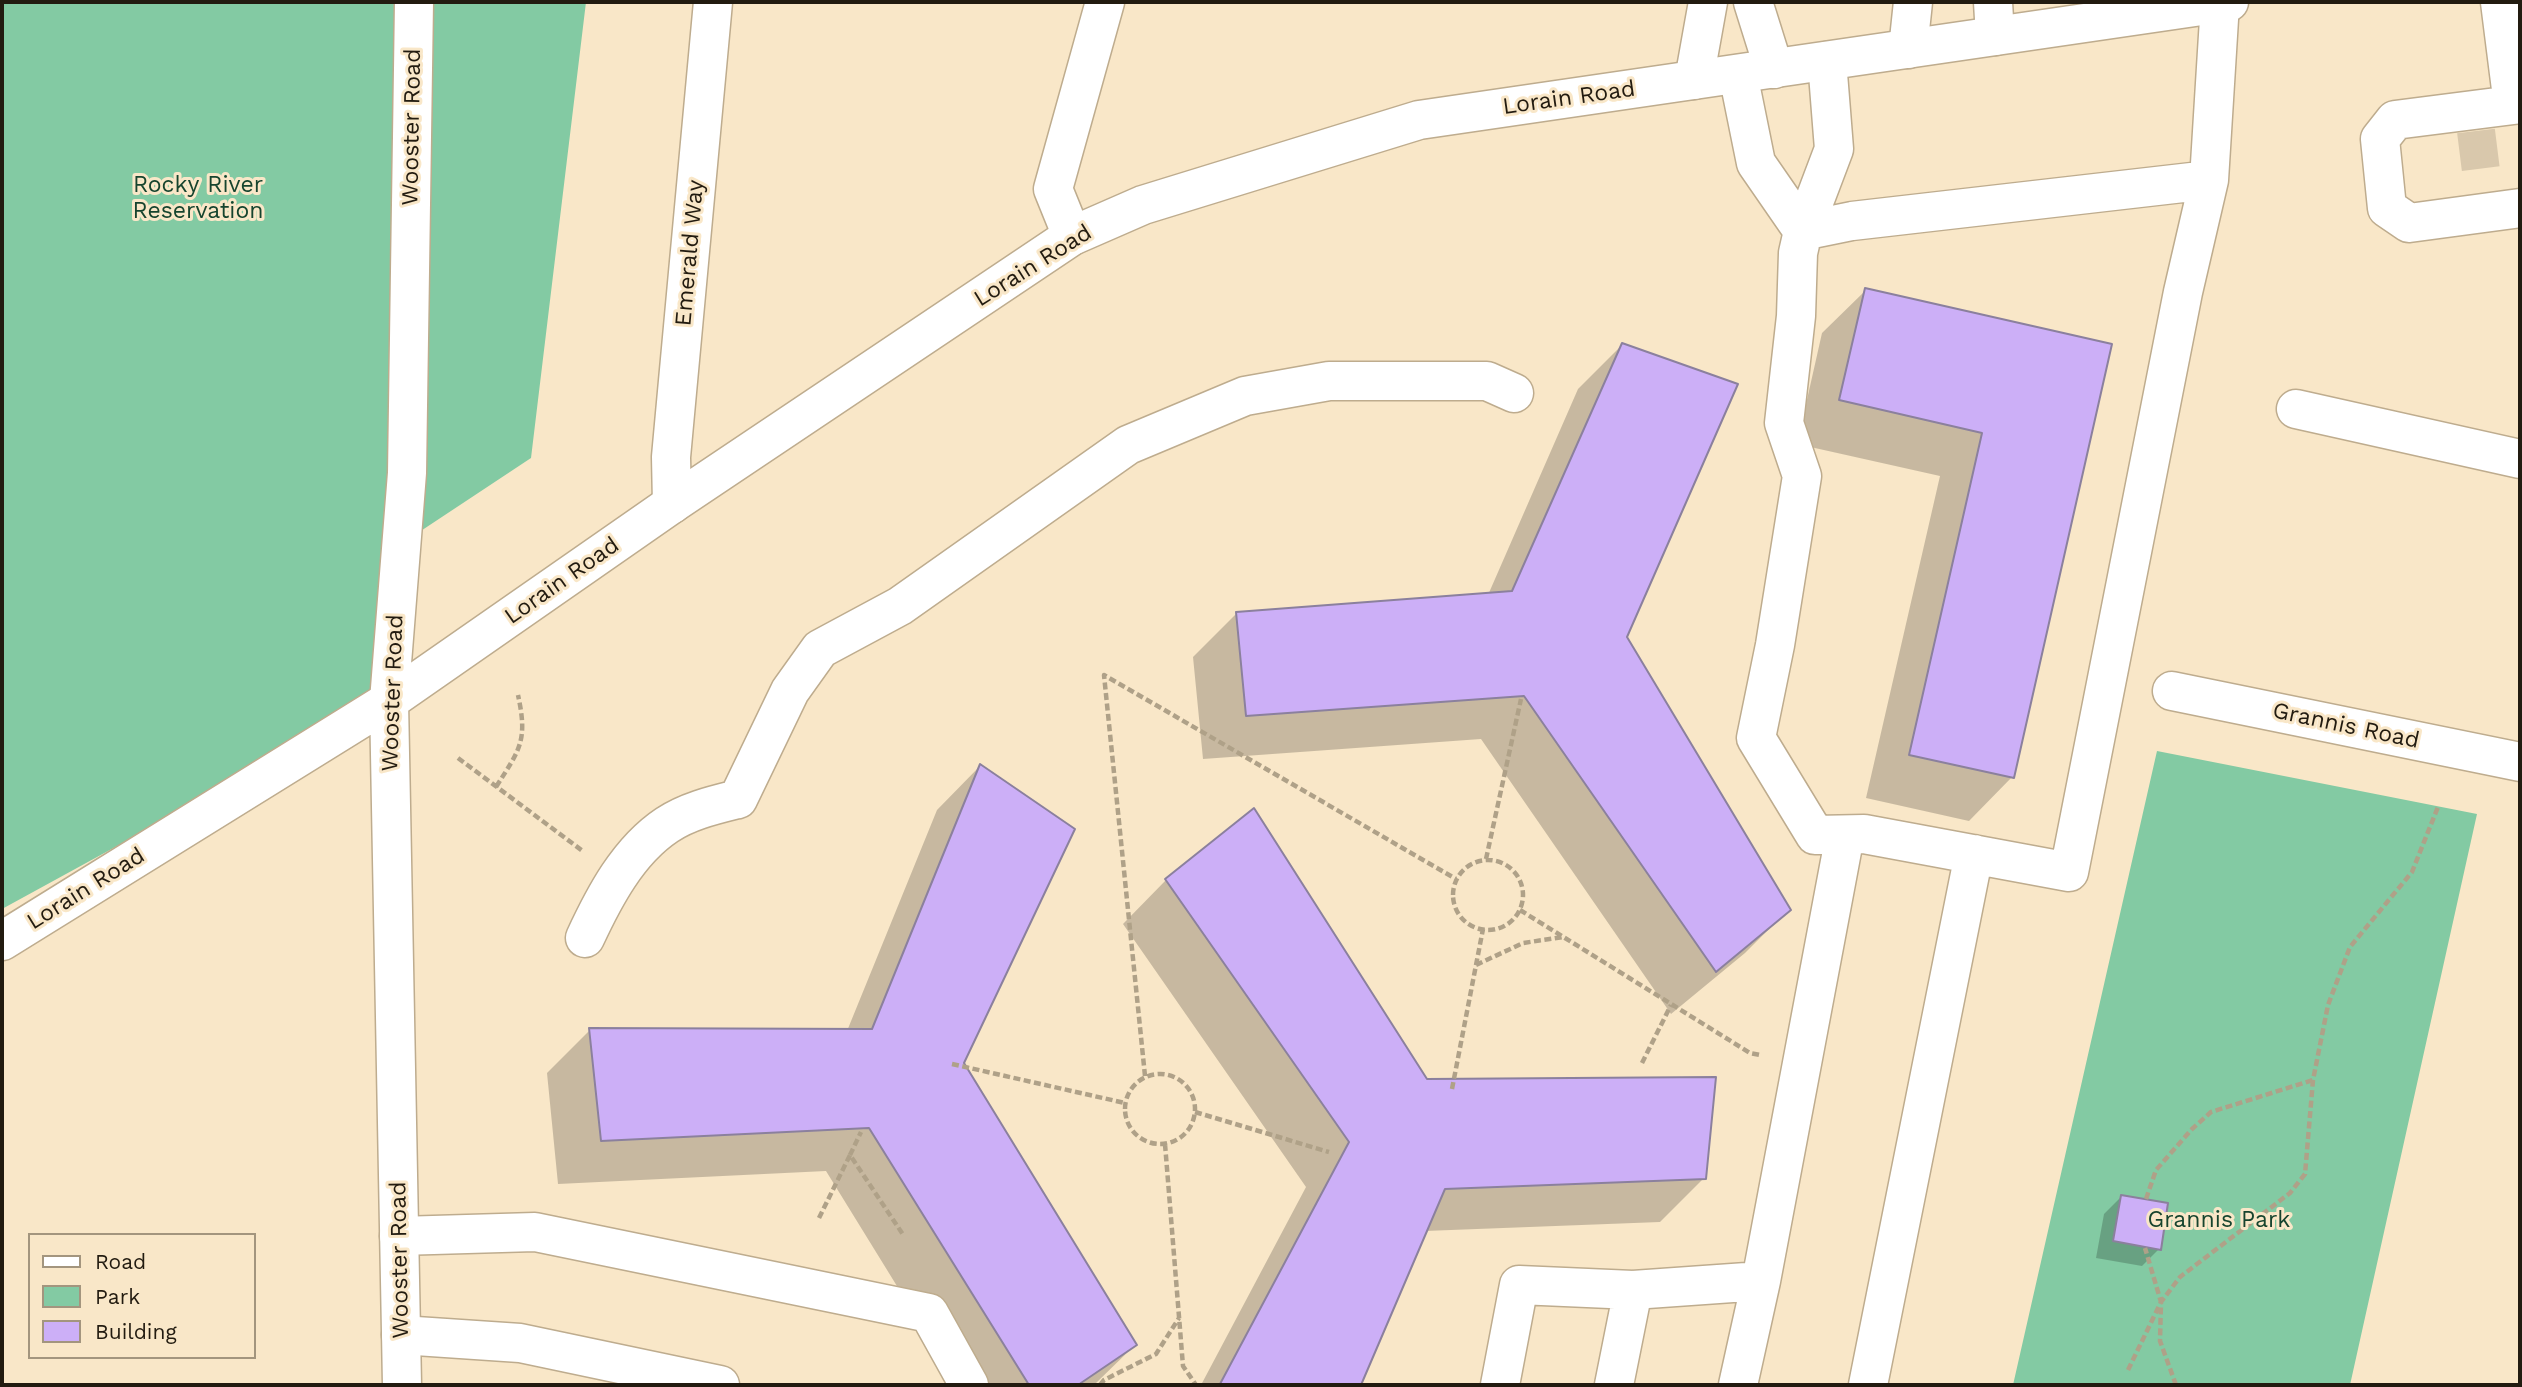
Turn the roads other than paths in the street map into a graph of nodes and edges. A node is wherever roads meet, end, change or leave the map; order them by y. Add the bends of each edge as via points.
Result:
1 (414, 2) edge
2 (713, 2) edge
3 (1105, 2) edge
4 (1708, 2) edge
5 (1753, 2) edge
6 (1913, 2) edge
7 (2224, 2) edge
8 (2500, 2) edge
9 (2121, 10) edge
10 (1994, 19) edge
11 (1908, 49) junction
12 (1827, 61) junction
13 (1756, 71) junction
14 (1694, 80) junction
15 (2516, 104) edge
16 (2209, 180) junction
17 (2496, 203) edge
18 (1803, 231) junction
19 (1072, 236) junction
20 (1514, 393) dead end
21 (2296, 409) dead end
22 (2520, 459) edge
23 (672, 504) junction
24 (2172, 691) dead end
25 (388, 701) junction
26 (2520, 762) edge
27 (1845, 835) junction
28 (1974, 854) junction
29 (585, 938) dead end
30 (2, 942) edge
31 (400, 1236) junction
32 (1761, 1281) junction
33 (1633, 1290) junction
34 (401, 1335) junction
35 (402, 1385) edge
36 (720, 1385) edge
37 (969, 1385) edge
38 (1500, 1385) edge
39 (1614, 1385) edge
40 (1738, 1385) edge
41 (1868, 1385) edge

1 - 25 main road, Wooster Road via 407,473
2 - 23 main road, Emerald Way via 671,457
3 - 19 main road via 1054,189
4 - 14 main road
5 - 13 main road
6 - 11 main road
7 - 9 main road, Lorain Road
7 - 16 main road
8 - 15 main road
9 - 10 main road, Lorain Road
10 - 11 main road, Lorain Road
11 - 12 main road, Lorain Road
12 - 13 main road, Lorain Road
12 - 18 main road via 1834,149
13 - 14 main road, Lorain Road
13 - 18 main road via 1756,163
14 - 19 main road, Lorain Road via 1419,120 1143,205
15 - 17 main road via 2475,120 2395,120 2379,139 2387,208 2409,223
16 - 18 main road
16 - 28 main road via 2069,872
18 - 27 main road via 1784,423 1802,476 1756,738 1815,835
19 - 23 main road, Lorain Road
20 - 29 main road via 1488,381 1329,381 1245,396 1128,445 900,606 820,649 790,691 738,799 706,807 668,825 638,849 601,902
21 - 22 main road
23 - 25 main road, Lorain Road
24 - 26 main road, Grannis Road
25 - 30 main road, Lorain Road
25 - 31 main road, Wooster Road
27 - 28 main road via 1864,834
27 - 32 main road
28 - 41 main road
31 - 34 main road, Wooster Road
31 - 37 main road via 536,1232 929,1314
32 - 33 main road
32 - 40 main road
33 - 38 main road via 1519,1285
33 - 39 main road
34 - 35 main road, Wooster Road
34 - 36 main road via 520,1343

